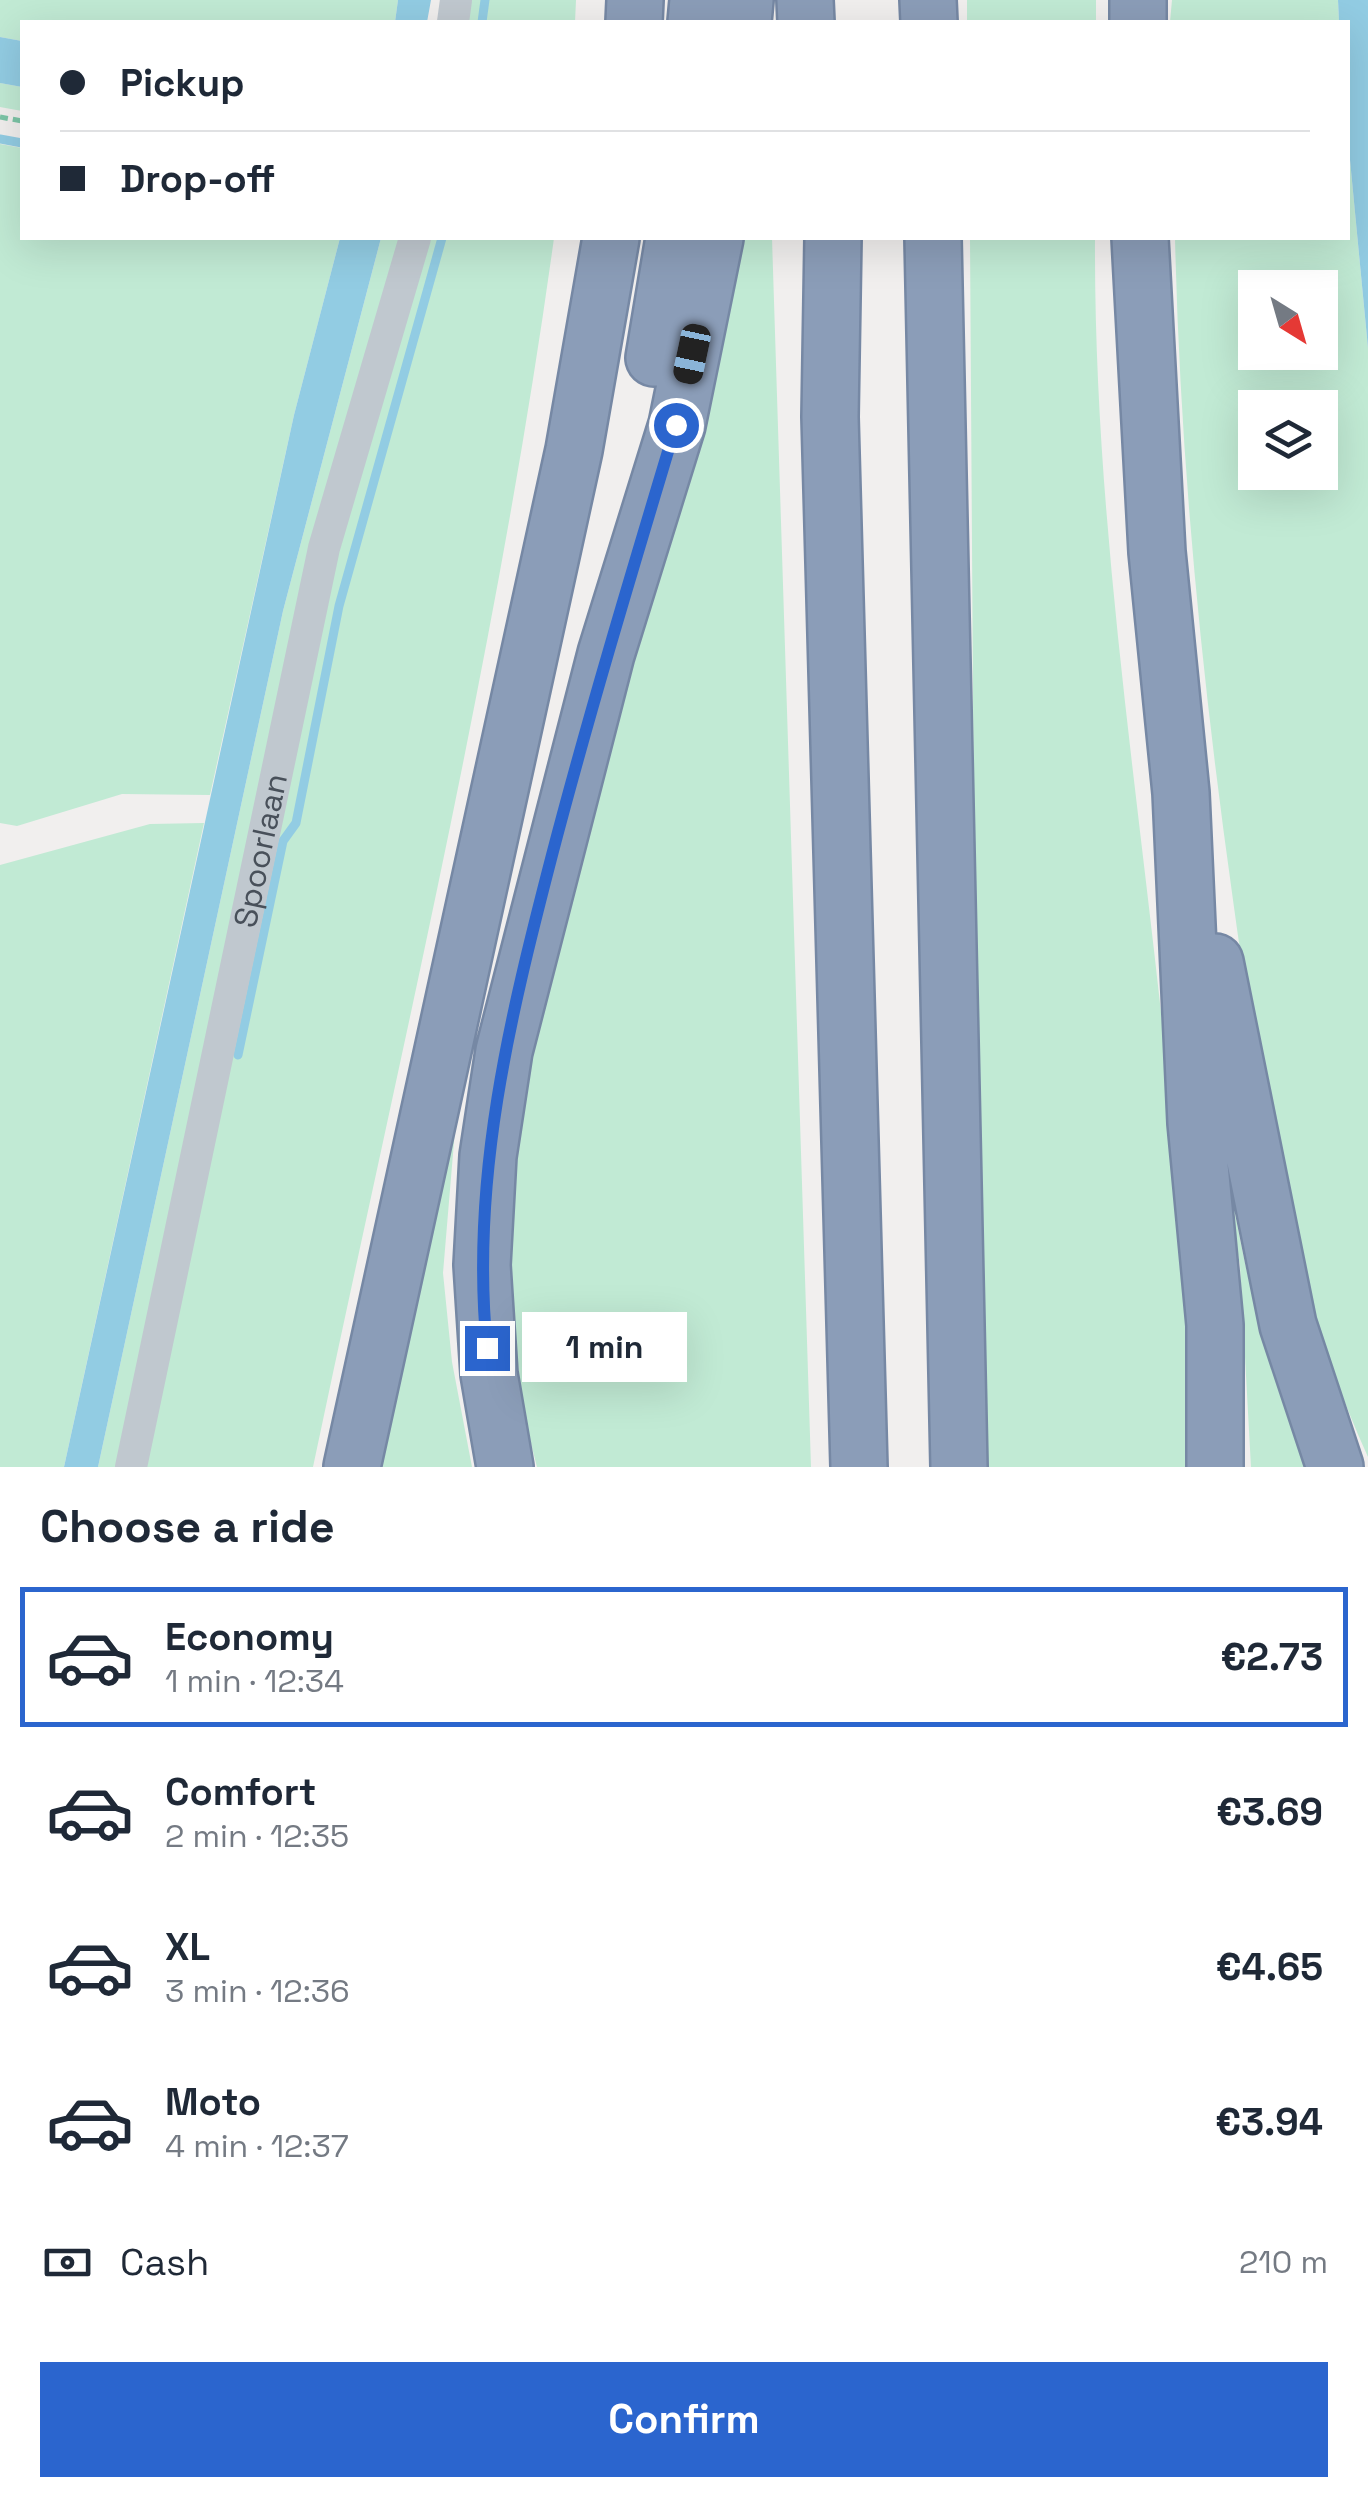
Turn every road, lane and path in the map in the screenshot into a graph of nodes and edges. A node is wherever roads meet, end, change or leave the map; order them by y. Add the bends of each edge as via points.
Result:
1 (413, 240) edge
2 (611, 240) edge
3 (674, 240) edge
4 (715, 240) edge
5 (819, 240) edge
6 (833, 240) edge
7 (933, 240) edge
8 (1140, 240) edge
9 (830, 417) junction
10 (606, 654) junction
11 (1181, 793) junction
12 (1326, 1444) edge
13 (1216, 1446) edge
14 (131, 1467) edge
15 (352, 1467) edge
16 (505, 1467) edge
17 (858, 1467) edge
18 (958, 1467) edge

1 - 14 street, Spoorlaan via 324,548
2 - 15 highway via 570,468
3 - 10 highway
4 - 10 highway via 676,425
5 - 9 highway
6 - 9 highway
7 - 18 highway
8 - 11 highway via 1154,516
9 - 17 highway
10 - 16 highway via 514,1003 490,1140 484,1323
11 - 12 highway via 1276,1274
11 - 13 highway via 1196,1123 1216,1325

